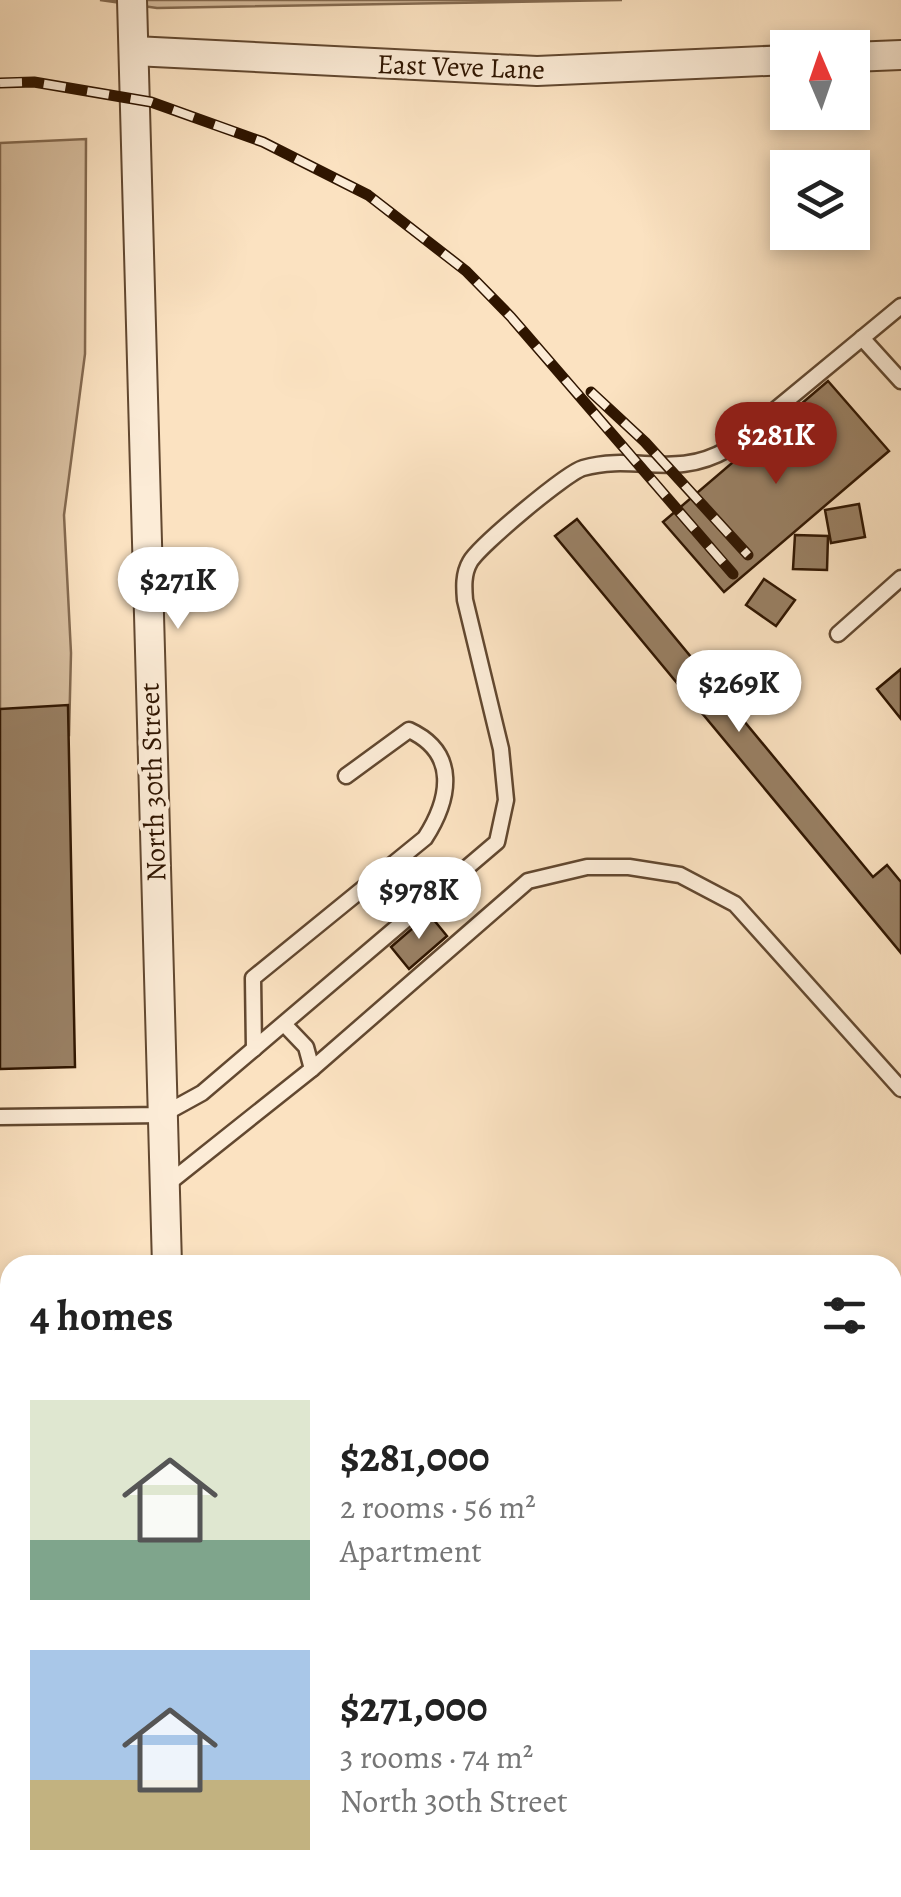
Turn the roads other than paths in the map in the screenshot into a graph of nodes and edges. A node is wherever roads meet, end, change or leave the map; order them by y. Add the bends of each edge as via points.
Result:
1 (132, 0) edge
2 (134, 51) junction
3 (901, 55) edge
4 (870, 56) edge
5 (770, 61) edge
6 (901, 306) edge
7 (862, 338) junction
8 (901, 381) edge
9 (901, 578) edge
10 (838, 634) dead end
11 (346, 776) dead end
12 (284, 1024) junction
13 (254, 1049) junction
14 (312, 1069) junction
15 (901, 1089) edge
16 (162, 1115) junction
17 (0, 1117) edge
18 (164, 1186) junction
19 (167, 1255) edge

1 - 2 street, North 30th Street
2 - 5 street, East Veve Lane via 537,71
2 - 16 street, North 30th Street
3 - 4 street
6 - 7 lane
7 - 8 lane
7 - 12 lane via 705,463 579,469 470,561 465,600 501,750 506,800 497,842
9 - 10 lane
11 - 13 lane via 409,730 428,739 442,760 441,813 425,838 253,978
12 - 13 lane
12 - 14 lane via 306,1046
13 - 16 lane
14 - 15 lane via 528,880 587,867 630,867 680,875 735,904
14 - 18 lane
16 - 17 lane
16 - 18 street, North 30th Street
18 - 19 street, North 30th Street

